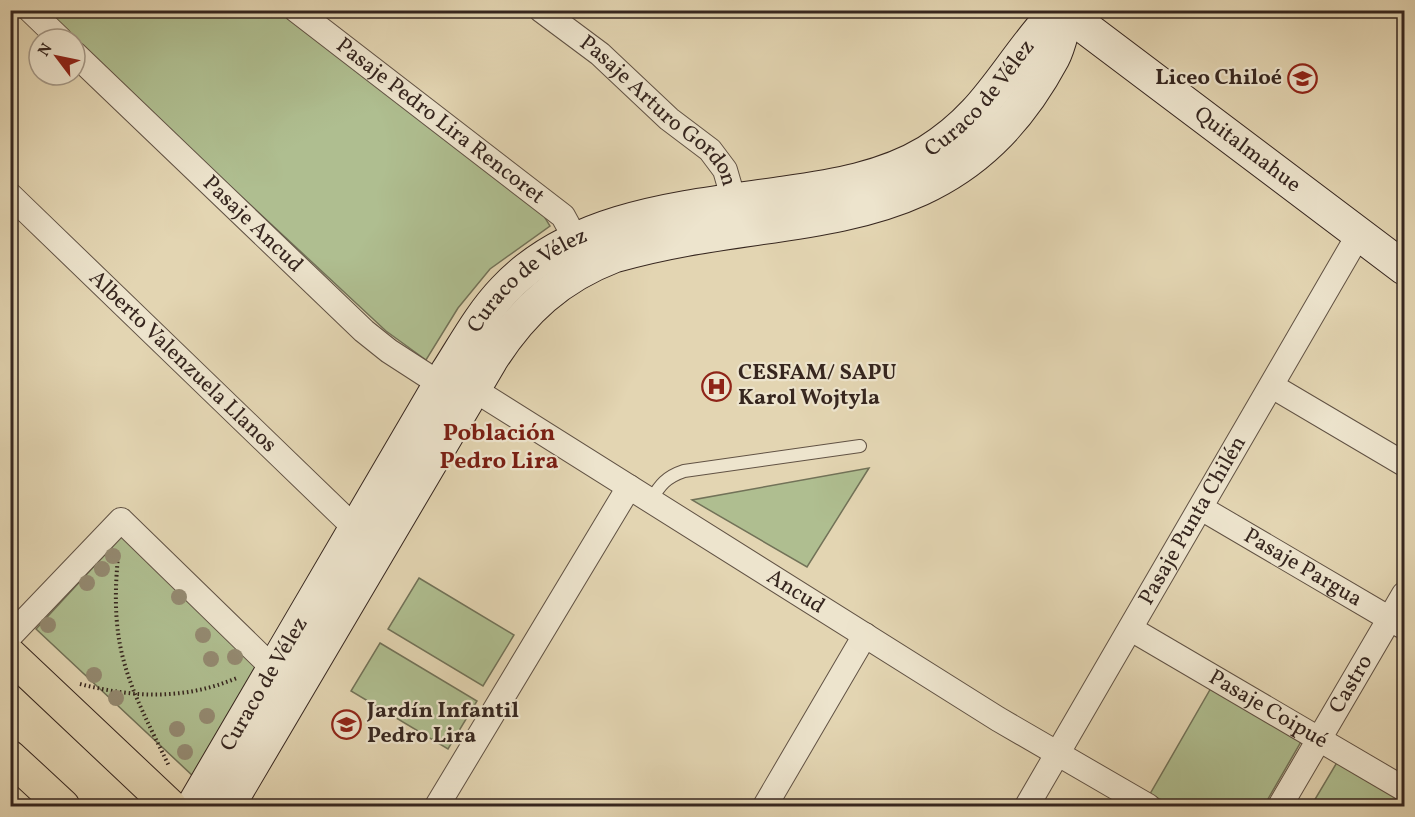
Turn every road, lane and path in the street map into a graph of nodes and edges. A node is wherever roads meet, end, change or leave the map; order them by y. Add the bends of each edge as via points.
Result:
1 (30, 10) edge
2 (296, 10) edge
3 (541, 10) edge
4 (1066, 12) edge
5 (48, 27) edge
6 (87, 66) edge
7 (10, 195) edge
8 (734, 201) junction
9 (1359, 234) junction
10 (575, 238) junction
11 (1404, 268) edge
12 (454, 382) junction
13 (1272, 386) junction
14 (860, 446) dead end
15 (1404, 464) edge
16 (629, 487) junction
17 (651, 500) junction
18 (1201, 508) junction
19 (121, 520) junction
20 (356, 529) junction
21 (1404, 594) edge
22 (1397, 623) edge
23 (1131, 629) junction
24 (865, 635) junction
25 (10, 636) edge
26 (10, 655) edge
27 (274, 669) junction
28 (77, 683) dead end
29 (134, 695) junction
30 (1319, 739) junction
31 (1057, 755) junction
32 (13, 765) edge
33 (172, 772) dead end
34 (1404, 789) edge
35 (63, 807) edge
36 (170, 807) edge
37 (193, 807) edge
38 (228, 807) edge
39 (437, 807) edge
40 (765, 807) edge
41 (1027, 807) edge
42 (1148, 807) edge
43 (1280, 807) edge

1 - 5 street
2 - 10 street, Pasaje Pedro Lira Rencoret via 563,216
3 - 8 street, Pasaje Arturo Gordon via 600,54 669,119 710,150 725,170
4 - 8 street, Curaco de Vélez via 1047,24 987,102 926,152 852,182
4 - 9 street, Quitalmahue
4 - 12 street, Curaco de Vélez via 1053,58 1018,111 983,147 940,180 912,195 858,212 633,250 595,263 562,281 531,307 507,335
6 - 12 street, Pasaje Ancud via 364,331 389,351
7 - 20 street, Alberto Valenzuela Llanos
8 - 10 street, Curaco de Vélez via 619,222
9 - 11 street, Quitalmahue
9 - 13 street, Pasaje Punta Chilén
10 - 12 street, Curaco de Vélez via 532,265 488,308
12 - 16 street, Ancud
12 - 20 street, Curaco de Vélez
12 - 38 street, Curaco de Vélez
13 - 15 street
13 - 18 street, Pasaje Punta Chilén
14 - 17 lane via 684,471 662,482
16 - 17 street, Ancud
16 - 39 street
17 - 24 street, Ancud
18 - 22 street, Pasaje Pargua
18 - 23 street, Pasaje Punta Chilén
19 - 25 street
19 - 27 street
19 - 29 path via 116,631
20 - 27 street, Curaco de Vélez
21 - 22 street, Castro
22 - 30 street, Castro
23 - 30 street, Pasaje Coipué
23 - 31 street, Pasaje Punta Chilén
24 - 31 street, Ancud
24 - 40 street
26 - 36 main road
27 - 29 path via 249,673 190,694
27 - 37 street, Curaco de Vélez
28 - 29 path
29 - 33 path
30 - 34 street, Pasaje Coipué
30 - 43 street, Castro
31 - 41 street, Pasaje Punta Chilén
31 - 42 street, Ancud
32 - 35 main road

